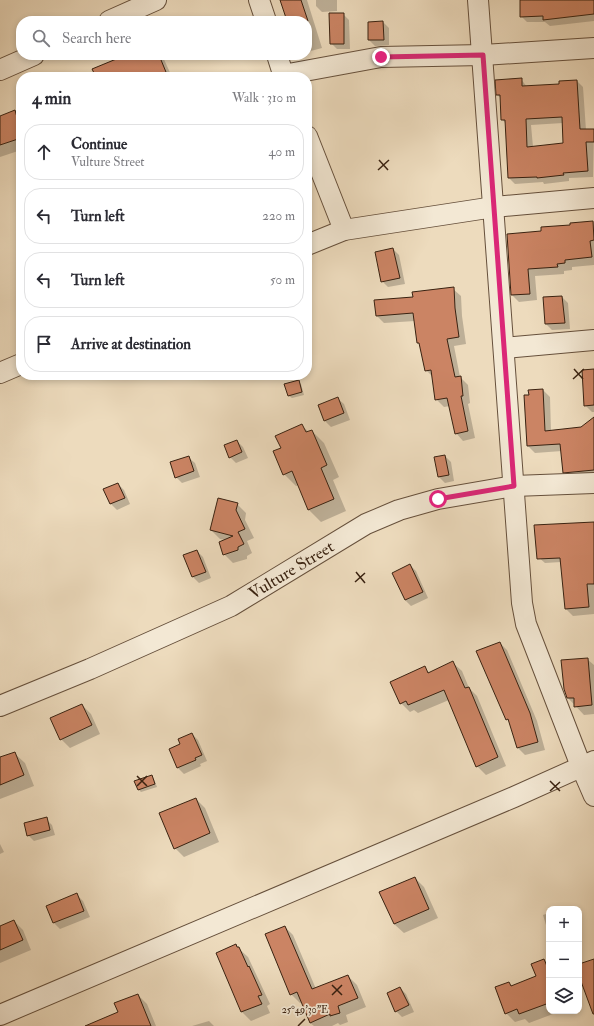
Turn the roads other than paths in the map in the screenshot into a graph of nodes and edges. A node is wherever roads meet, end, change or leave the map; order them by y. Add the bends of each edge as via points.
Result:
1 (156, 0) edge
2 (259, 0) edge
3 (478, 0) edge
4 (120, 16) edge
5 (264, 16) edge
6 (594, 48) edge
7 (483, 55) junction
8 (23, 60) edge
9 (279, 60) edge
10 (0, 70) edge
11 (283, 72) edge
12 (304, 72) edge
13 (312, 149) edge
14 (594, 198) edge
15 (494, 207) junction
16 (344, 230) junction
17 (312, 243) edge
18 (594, 340) edge
19 (504, 348) junction
20 (16, 366) edge
21 (0, 373) edge
22 (594, 483) edge
23 (514, 486) junction
24 (0, 706) edge
25 (587, 763) edge
26 (594, 796) edge
27 (0, 1014) edge

1 - 4 street
2 - 5 street
3 - 7 street
6 - 7 street
7 - 12 street via 381,57
7 - 15 street
8 - 10 street
9 - 11 street
13 - 16 street
14 - 15 street
15 - 16 street
15 - 19 street
16 - 17 street
18 - 19 street
19 - 23 street
20 - 21 street
22 - 23 street, Vulture Street
23 - 24 street, Vulture Street via 438,499 399,510 366,524 231,606
23 - 25 street via 522,603 526,624
25 - 26 street
25 - 27 street via 514,797

